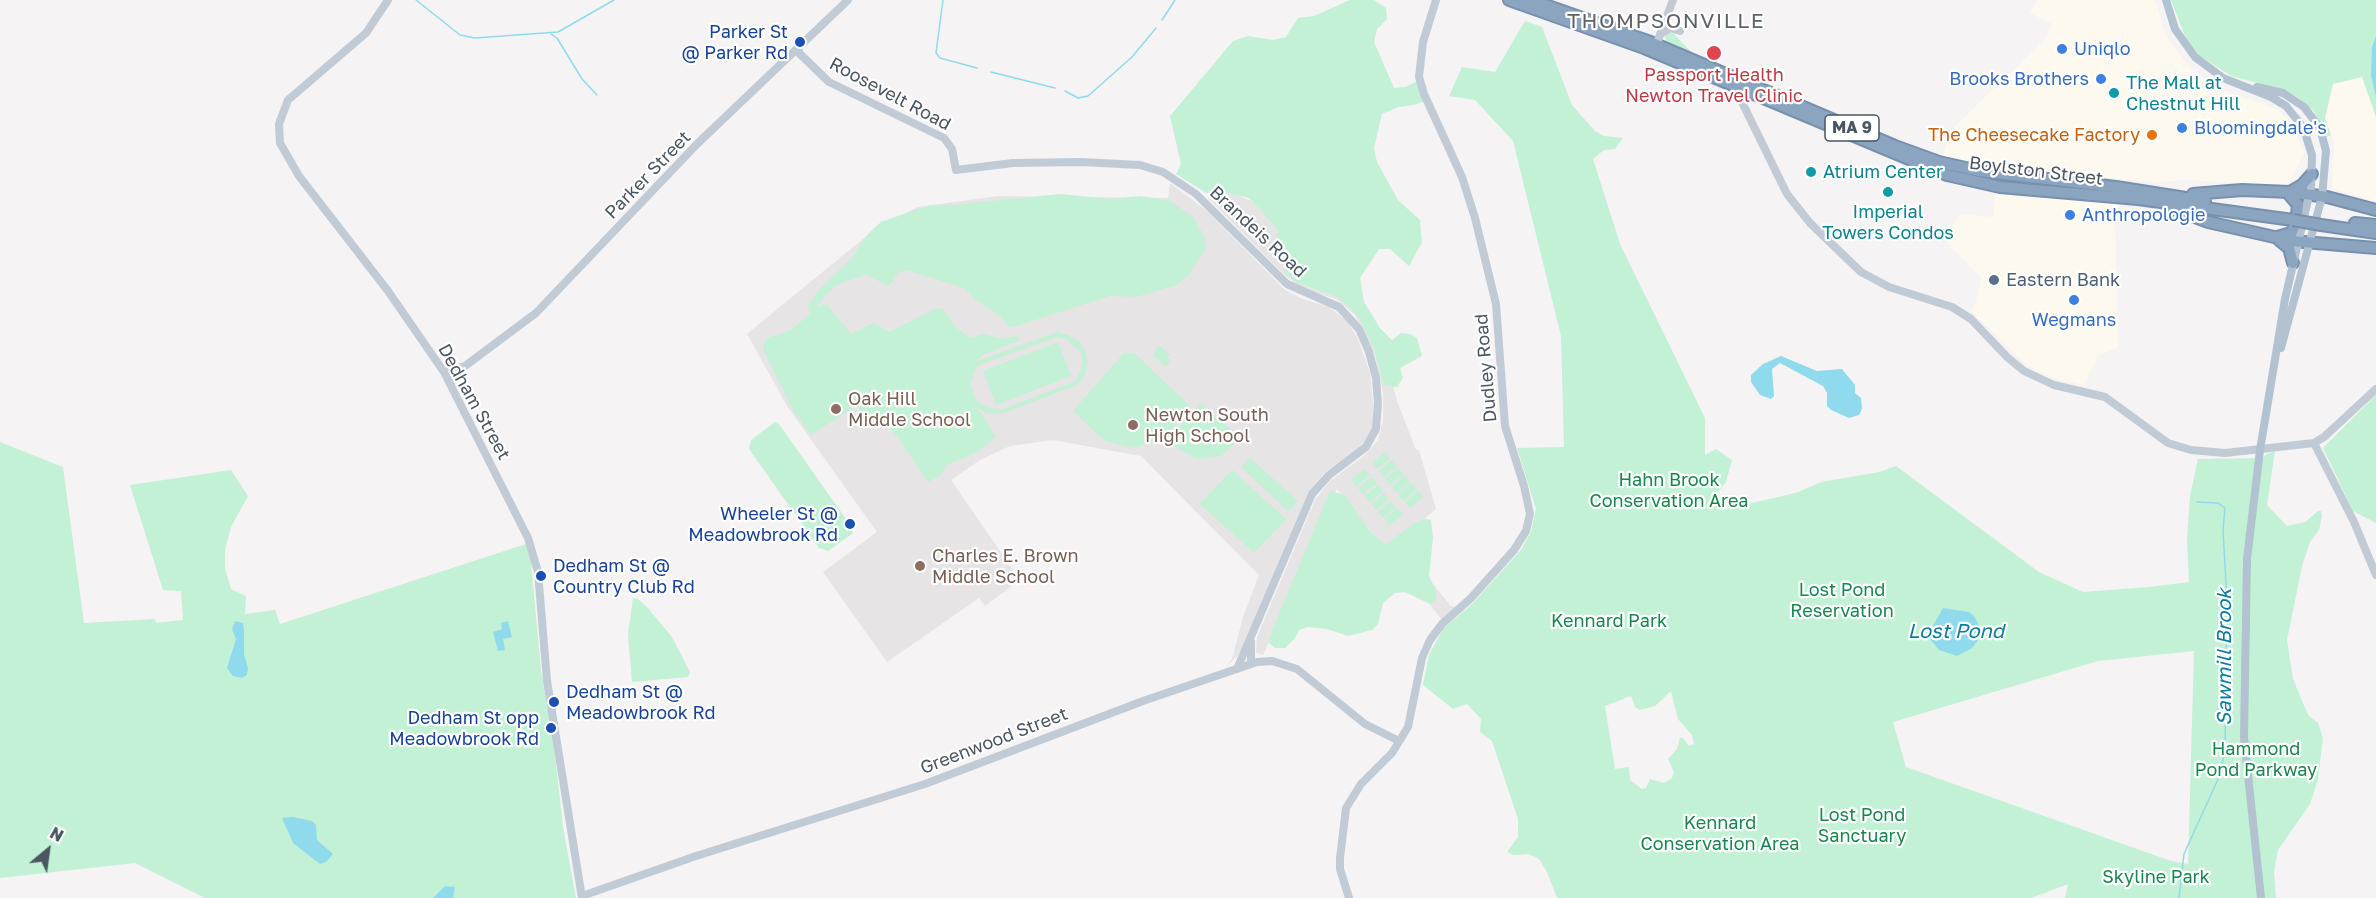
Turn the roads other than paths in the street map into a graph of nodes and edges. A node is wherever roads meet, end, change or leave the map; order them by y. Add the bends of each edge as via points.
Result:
1 (388, 0) edge
2 (848, 0) edge
3 (1436, 0) edge
4 (1509, 0) edge
5 (1531, 0) edge
6 (1673, 0) edge
7 (2166, 0) edge
8 (1680, 31) dead end
9 (1656, 45) junction
10 (798, 49) junction
11 (2239, 85) junction
12 (1734, 86) junction
13 (1753, 95) junction
14 (1751, 117) junction
15 (956, 170) joint
16 (2312, 174) junction
17 (2288, 192) junction
18 (2309, 194) junction
19 (2322, 196) junction
20 (2154, 197) junction
21 (2376, 210) edge
22 (2322, 221) junction
23 (2376, 225) edge
24 (2376, 233) edge
25 (2274, 237) junction
26 (2298, 242) junction
27 (2311, 244) junction
28 (2376, 248) edge
29 (2293, 263) junction
30 (2277, 360) junction
31 (465, 366) junction
32 (444, 372) junction
33 (450, 383) junction
34 (2376, 389) edge
35 (2314, 443) junction
36 (2260, 450) junction
37 (2376, 575) edge
38 (1251, 641) junction
39 (1251, 664) junction
40 (1237, 669) junction
41 (1399, 741) junction
42 (582, 897) edge
43 (1349, 898) edge
44 (2261, 898) edge

1 - 32 street, Dedham Street via 366,33 288,100 279,124 280,143 299,176 388,291
2 - 10 street, Parker Street
3 - 41 street, Dudley Road via 1423,42 1419,77 1462,177 1475,218 1496,304 1504,424 1530,514 1526,531 1514,550 1430,640 1422,658 1411,719
4 - 9 highway, Boylston Street / MA 9
5 - 9 highway, Boylston Street / MA 9
6 - 9 street
7 - 11 main road via 2175,29 2190,51 2216,74
8 - 9 street via 1668,29
9 - 12 highway, Boylston Street / MA 9
9 - 20 highway, Boylston Street / MA 9 via 1938,162
10 - 15 street, Roosevelt Road via 829,82 944,138 952,148
10 - 31 street, Parker Street via 697,144 536,313
11 - 16 main road via 2271,97 2296,117 2310,144
11 - 19 main road via 2283,93 2310,113 2325,145
12 - 13 highway, Boylston Street / MA 9
12 - 14 street
13 - 14 street via 1749,105
13 - 20 highway, Boylston Street / MA 9 via 1961,180 2012,189
14 - 36 street via 1776,177 1792,202 1862,272 1889,287 1959,310 2012,363 2035,378 2100,395 2177,447 2215,453
15 - 38 street, Brandeis Road via 1013,163 1080,162 1140,165 1163,172 1196,194 1287,284 1339,307 1359,329 1376,378 1376,429 1366,447 1329,475 1312,494
16 - 17 highway
16 - 18 main road
17 - 18 highway
17 - 20 highway
17 - 25 highway via 2298,205 2295,225 2289,235
18 - 19 highway
18 - 26 main road
19 - 21 highway
19 - 27 main road
20 - 22 highway, Boylston Street / MA 9
20 - 25 highway via 2203,220
22 - 23 highway, Boylston Street / MA 9
22 - 24 highway, Boylston Street / MA 9
25 - 26 highway
25 - 29 highway via 2289,248
26 - 27 highway
26 - 29 main road
27 - 28 highway
27 - 30 main road
29 - 30 main road
30 - 36 main road
31 - 32 street, Parker Street
31 - 33 street, Parker Street
32 - 33 street, Dedham Street
33 - 42 street, Dedham Street via 523,526 535,561 547,681
34 - 35 street
35 - 36 street
35 - 37 street
36 - 44 main road via 2247,559 2243,679 2247,783
38 - 39 street, Brandeis Road
38 - 40 street, Brandeis Road
39 - 40 street, Greenwood Street
39 - 41 street, Greenwood Street via 1272,661 1297,669 1365,724
40 - 42 street, Greenwood Street via 925,784 696,856
41 - 43 street, Dudley Road via 1361,784 1343,816 1340,869

